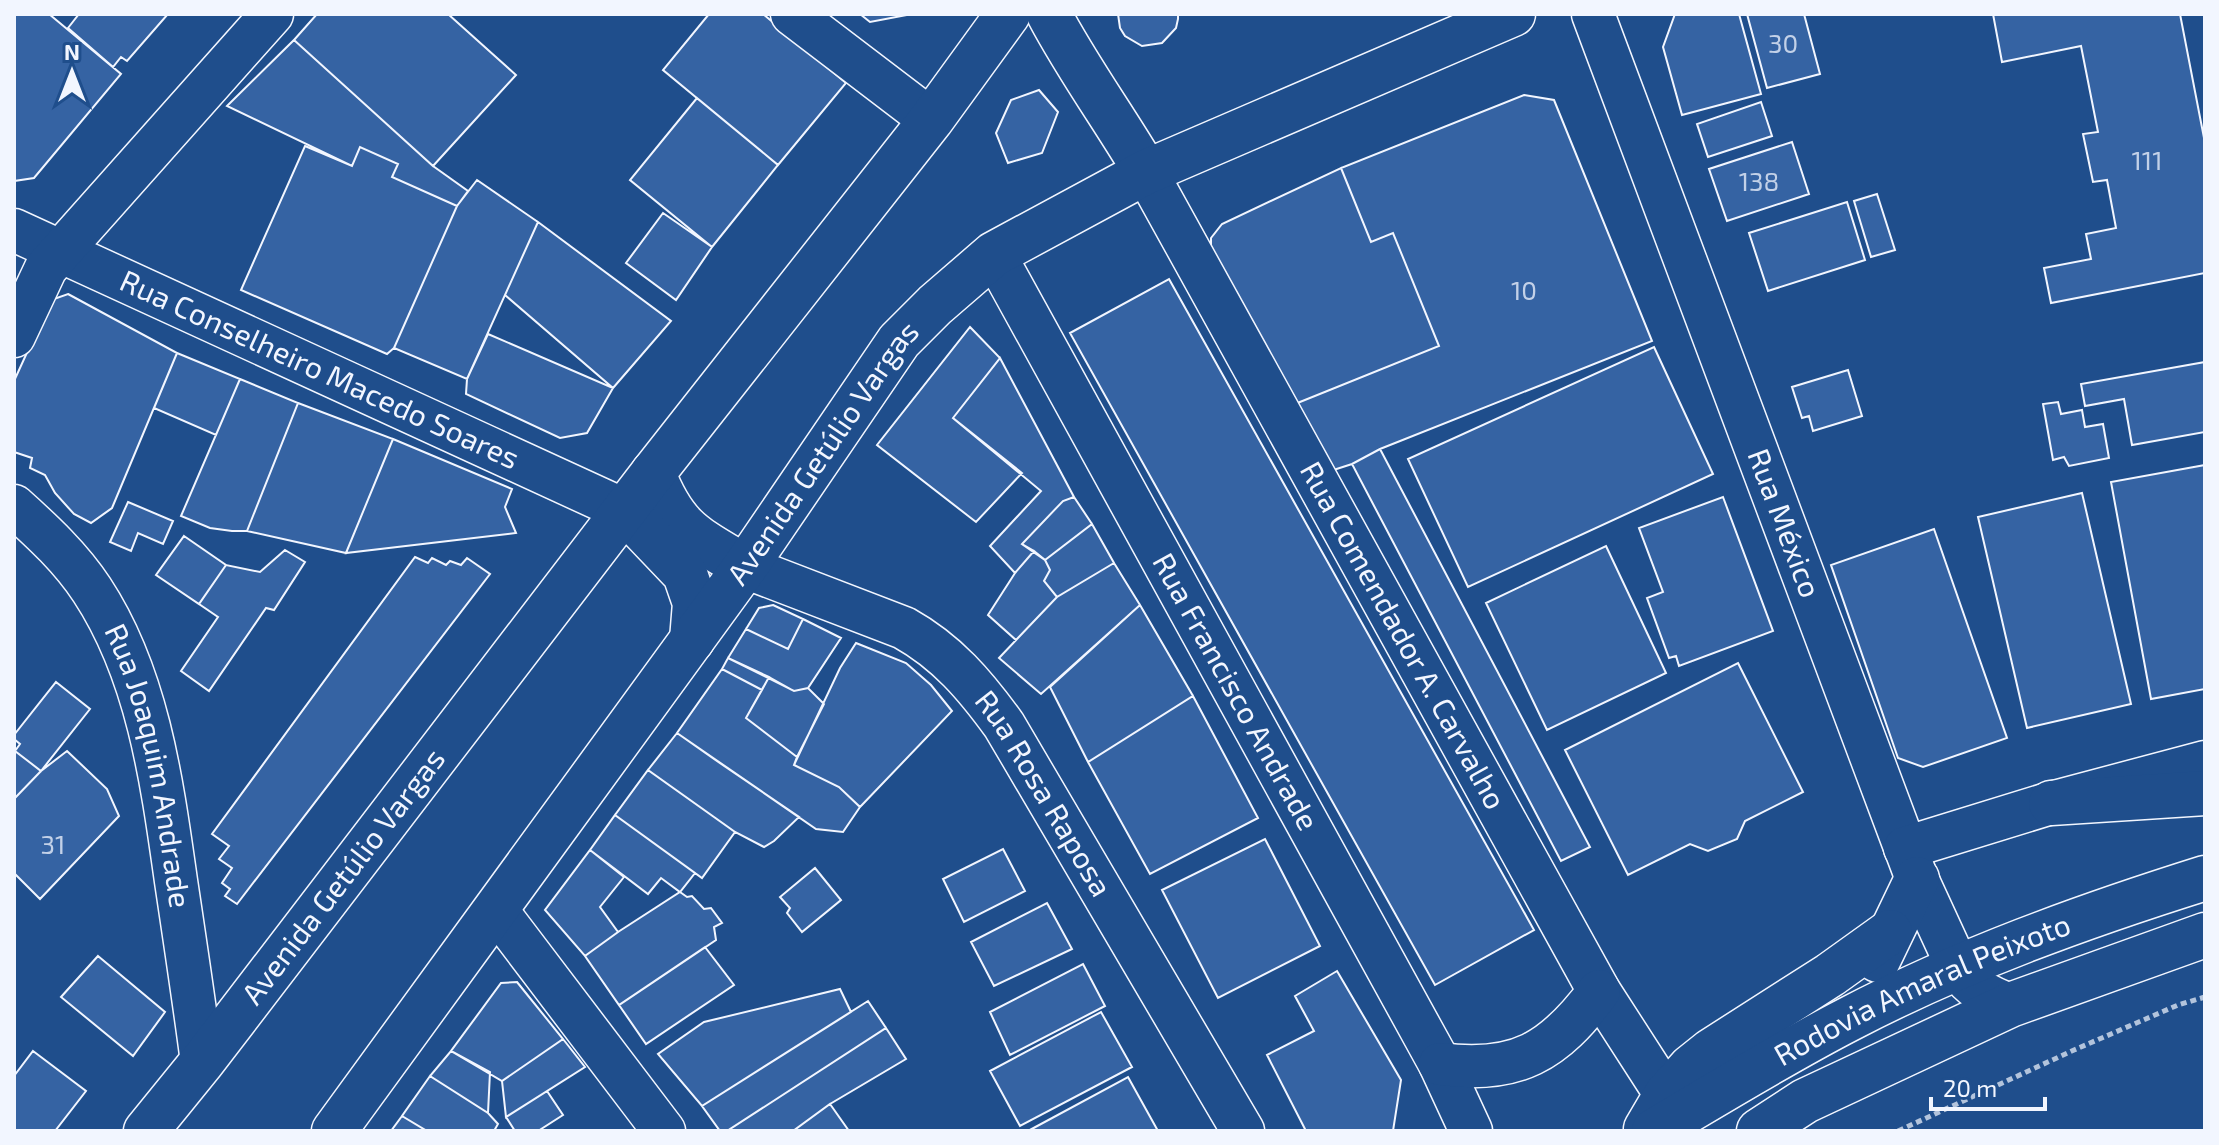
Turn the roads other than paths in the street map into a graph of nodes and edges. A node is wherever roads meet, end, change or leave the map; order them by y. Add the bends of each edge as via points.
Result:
1 (272, 14) edge
2 (792, 14) edge
3 (1008, 14) edge
4 (1049, 14) edge
5 (1513, 14) edge
6 (1593, 14) edge
7 (931, 120) junction
8 (1146, 172) junction
9 (14, 230) edge
10 (61, 250) junction
11 (994, 254) junction
12 (14, 336) edge
13 (653, 473) junction
14 (14, 506) edge
15 (624, 510) junction
16 (745, 567) junction
17 (692, 640) junction
18 (2205, 762) edge
19 (2205, 793) edge
20 (2051, 803) junction
21 (1911, 864) junction
22 (2205, 878) edge
23 (497, 911) junction
24 (1890, 932) junction
25 (2205, 935) edge
26 (1958, 968) junction
27 (1599, 991) junction
28 (2010, 1005) junction
29 (1851, 1018) junction
30 (202, 1062) junction
31 (1440, 1064) junction
32 (1655, 1119) edge
33 (146, 1131) edge
34 (334, 1131) edge
35 (664, 1131) edge
36 (1243, 1131) edge
37 (1471, 1131) edge
38 (1759, 1131) edge

1 - 10 street
2 - 7 street
3 - 7 main road, Avenida Getúlio Vargas
4 - 8 main road
5 - 8 main road, Avenida Getúlio Vargas
6 - 21 street, Rua México
7 - 13 main road, Avenida Getúlio Vargas
8 - 11 main road, Avenida Getúlio Vargas
8 - 27 street, Rua Comendador A. Carvalho
9 - 10 street, Rua Conselheiro Macedo Soares
10 - 12 street via 46,268
10 - 15 street, Rua Conselheiro Macedo Soares
11 - 16 main road, Avenida Getúlio Vargas via 899,341
11 - 31 street, Rua Francisco Andrade
13 - 15 main road, Avenida Getúlio Vargas
13 - 16 main road via 664,502 689,532
14 - 30 street, Rua Joaquim Andrade via 57,545 93,591 126,656 147,717
15 - 17 main road via 685,574 695,603
15 - 30 main road, Avenida Getúlio Vargas
16 - 17 main road, Avenida Getúlio Vargas
16 - 36 street, Rua Rosa Raposa via 904,628 927,641 973,683 1004,725
17 - 23 main road, Avenida Getúlio Vargas
18 - 20 street
19 - 20 main road
20 - 21 street
21 - 24 main road
21 - 26 street, Rua México
22 - 26 main road, Rodovia Amaral Peixoto via 2115,906
23 - 34 main road, Avenida Getúlio Vargas
23 - 35 street
24 - 29 main road
24 - 32 main road via 1711,1051 1691,1067
25 - 28 main road, Rodovia Amaral Peixoto
26 - 28 street, Rua México via 1979,991
26 - 29 main road, Rodovia Amaral Peixoto
27 - 31 street via 1576,1022 1528,1056 1470,1068
27 - 32 street, Rua Comendador A. Carvalho
28 - 38 main road, Rodovia Amaral Peixoto via 1805,1101
29 - 32 main road, Rodovia Amaral Peixoto
30 - 33 main road, Avenida Getúlio Vargas
31 - 37 street, Rua Francisco Andrade

